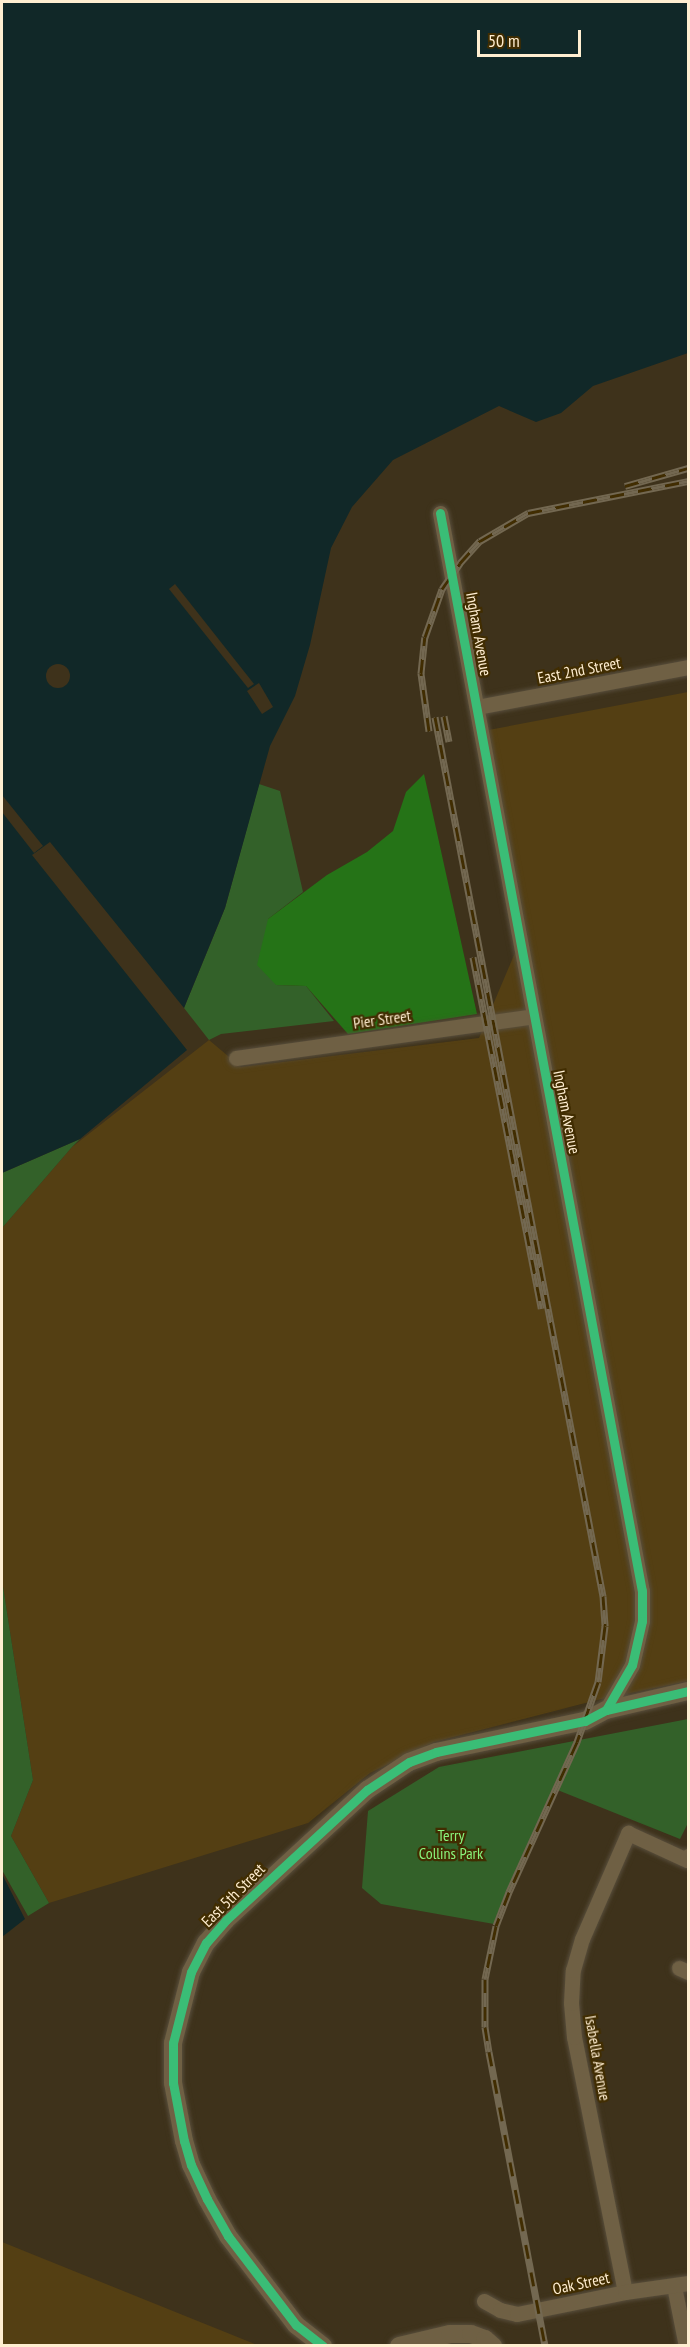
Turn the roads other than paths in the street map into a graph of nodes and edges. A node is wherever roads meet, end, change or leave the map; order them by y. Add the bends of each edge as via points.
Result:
1 (440, 513) dead end
2 (688, 667) edge
3 (477, 707) junction
4 (533, 1016) junction
5 (236, 1058) dead end
6 (688, 1691) edge
7 (606, 1710) junction
8 (688, 1856) edge
9 (681, 2285) edge
10 (624, 2292) junction
11 (484, 2301) dead end
12 (323, 2346) edge
13 (399, 2346) edge
14 (493, 2346) edge
15 (686, 2346) edge

1 - 3 street, Ingham Avenue
2 - 3 street, East 2nd Street
3 - 4 street, Ingham Avenue
4 - 5 street, Pier Street
4 - 7 street, Ingham Avenue via 642,1591 642,1621 632,1665
6 - 7 street, East 5th Street
7 - 12 street, East 5th Street via 573,1724 436,1752 391,1773 367,1790 226,1920 206,1943 192,1971 173,2043 179,2125 191,2164 228,2236 296,2325
8 - 10 street, Isabella Avenue via 687,1860 628,1833 582,1939 573,1970 574,2037
9 - 10 street, Oak Street
9 - 15 street
10 - 11 street, Oak Street via 517,2314
13 - 14 street via 450,2334 471,2334

